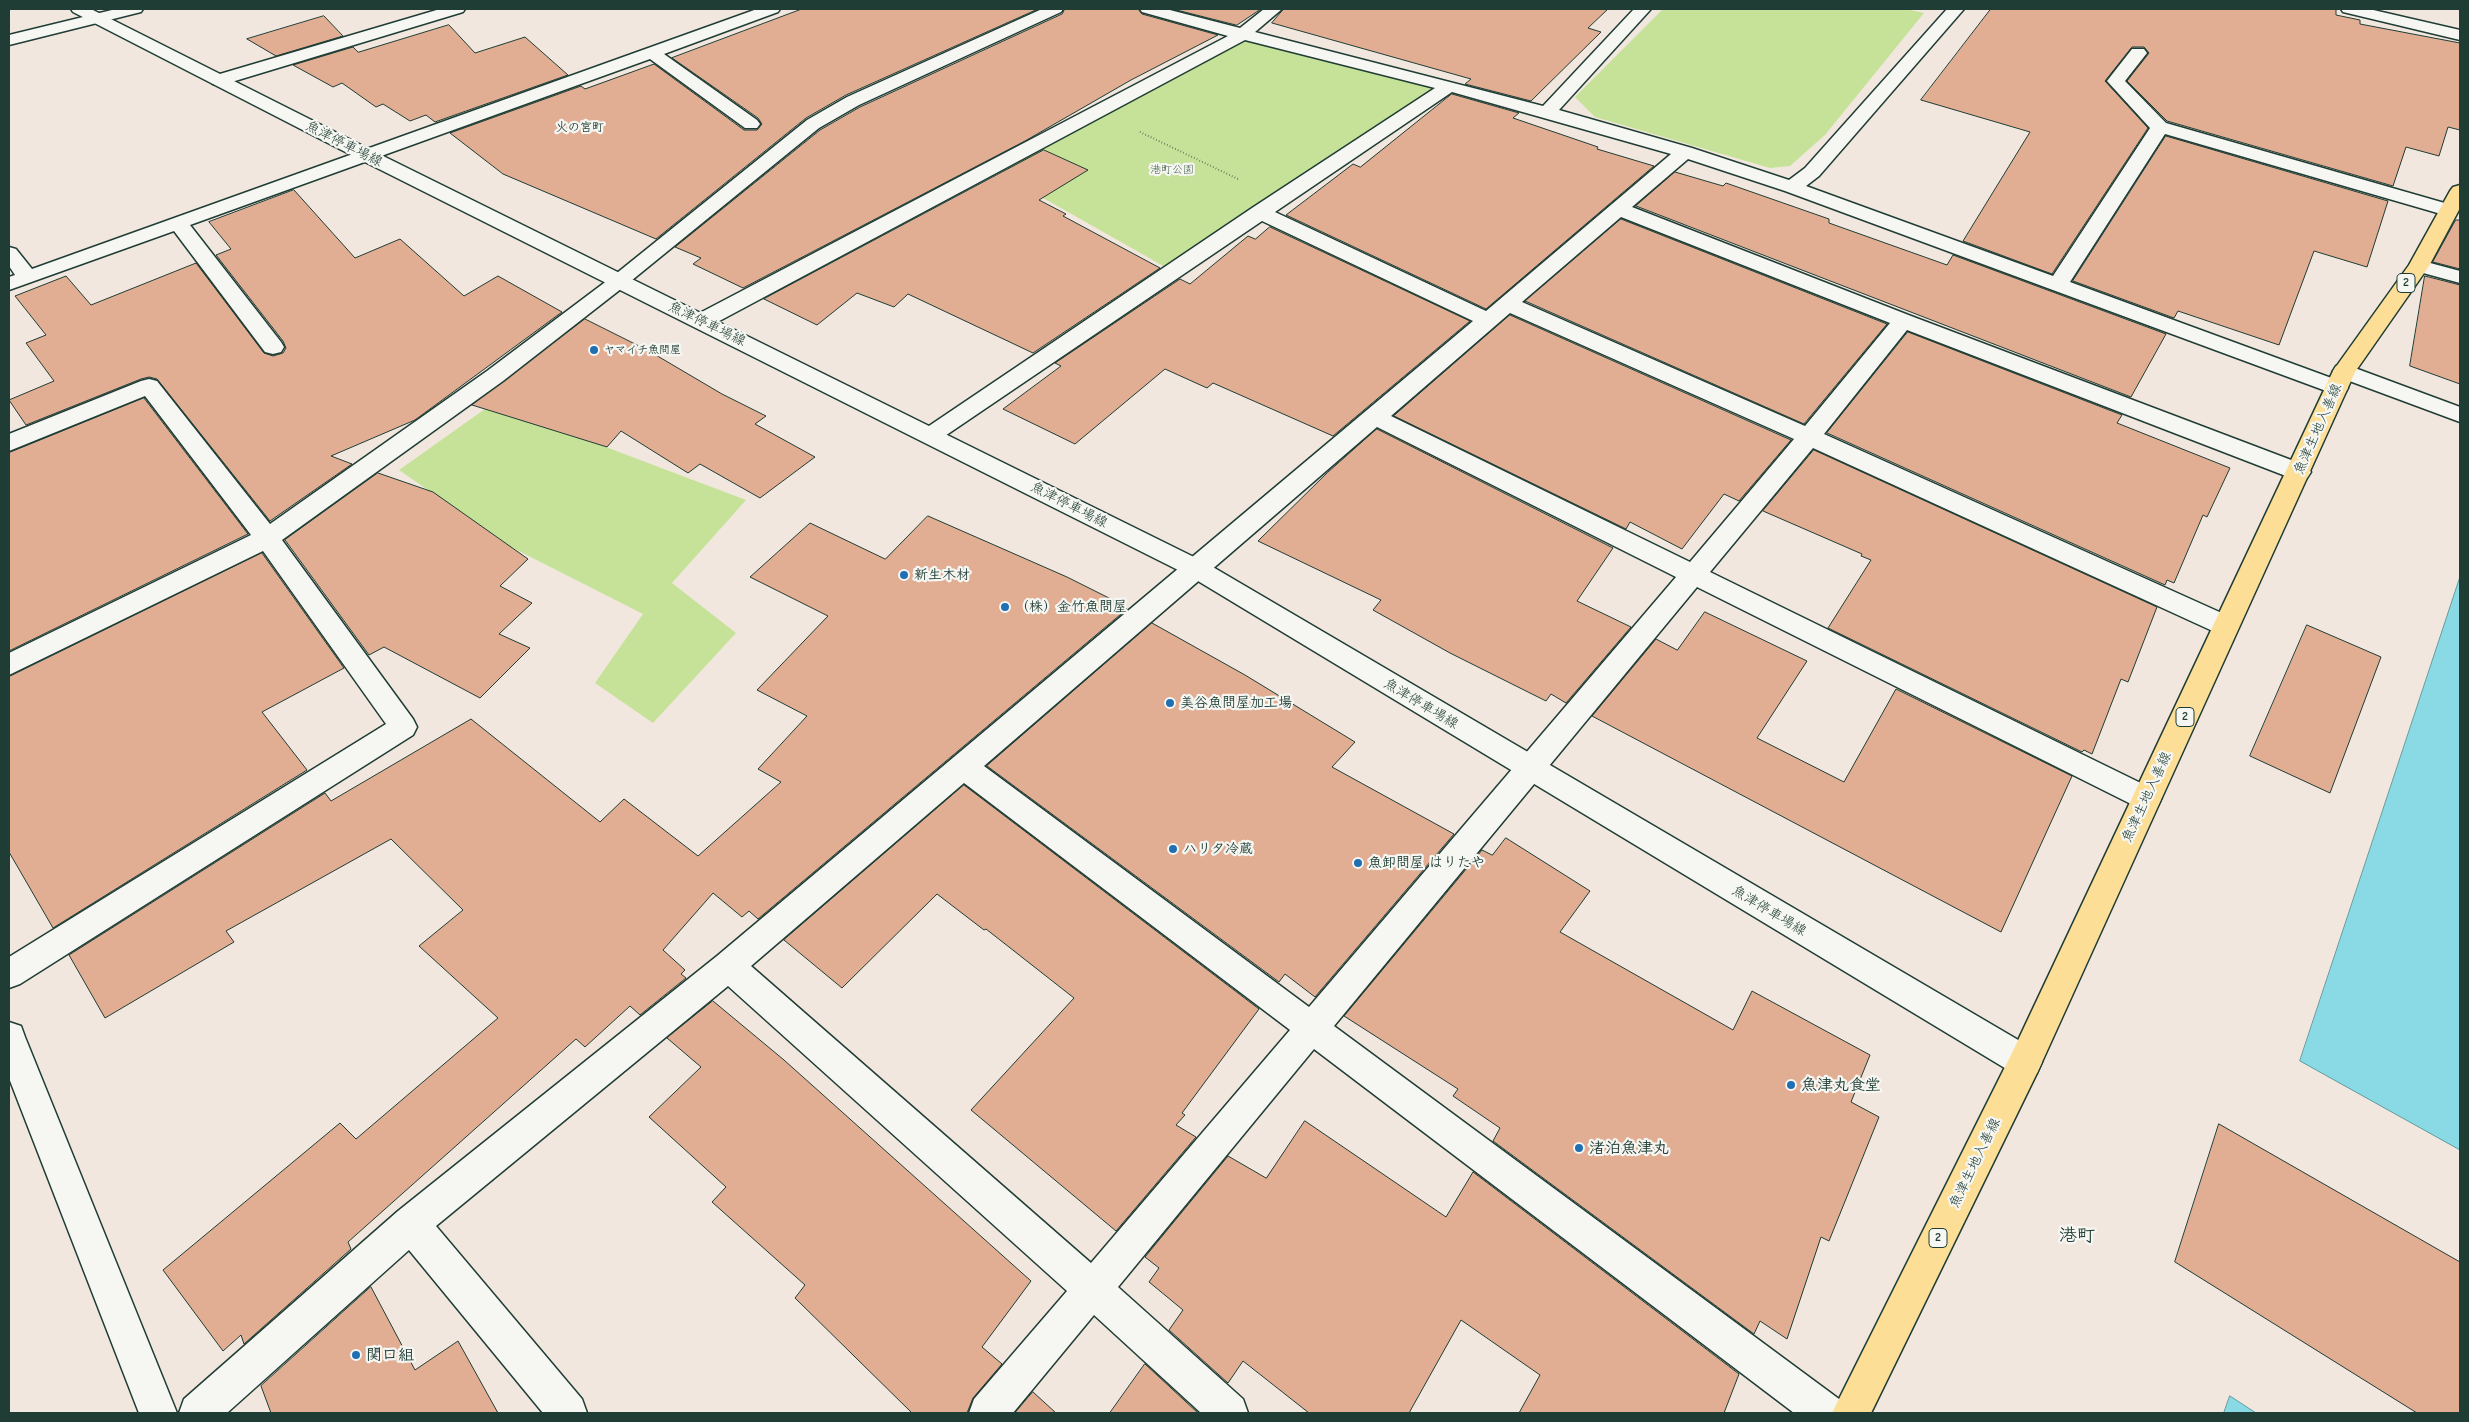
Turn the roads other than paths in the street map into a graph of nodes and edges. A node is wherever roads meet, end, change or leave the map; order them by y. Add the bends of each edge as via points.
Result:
1 (135, 9) edge
2 (457, 9) edge
3 (772, 9) edge
4 (1056, 9) edge
5 (1148, 9) edge
6 (1274, 9) edge
7 (1643, 9) edge
8 (1956, 9) edge
9 (2349, 9) edge
10 (89, 14) edge
11 (2460, 34) edge
12 (1242, 35) junction
13 (9, 40) edge
14 (651, 52) junction
15 (2138, 53) dead end
16 (219, 80) junction
17 (1450, 86) junction
18 (1547, 112) junction
19 (751, 124) dead end
20 (2160, 127) junction
21 (1685, 152) junction
22 (366, 155) junction
23 (1792, 187) junction
24 (2460, 191) edge
25 (1619, 208) junction
26 (2448, 210) junction
27 (1259, 212) junction
28 (178, 223) junction
29 (9, 253) edge
30 (2419, 266) junction
31 (28, 277) junction
32 (2460, 277) edge
33 (619, 282) junction
34 (9, 284) edge
35 (2058, 286) junction
36 (1508, 304) junction
37 (1488, 320) junction
38 (702, 321) junction
39 (1903, 321) junction
40 (273, 347) dead end
41 (2340, 380) junction
42 (2460, 415) edge
43 (1374, 417) junction
44 (931, 435) junction
45 (1809, 437) junction
46 (9, 442) edge
47 (2299, 472) junction
48 (267, 538) junction
49 (1198, 569) junction
50 (1694, 573) junction
51 (2226, 626) junction
52 (9, 665) edge
53 (964, 767) junction
54 (1530, 769) junction
55 (2147, 799) junction
56 (728, 966) junction
57 (9, 974) edge
58 (1312, 1029) junction
59 (9, 1037) edge
60 (2025, 1062) junction
61 (411, 1224) junction
62 (1093, 1289) junction
63 (158, 1413) edge
64 (198, 1413) edge
65 (568, 1413) edge
66 (988, 1413) edge
67 (1229, 1413) edge
68 (1826, 1413) edge
69 (1851, 1413) edge

1 - 10 street
2 - 16 street
3 - 14 street
4 - 33 street via 853,101 813,124
5 - 12 street
6 - 12 street
7 - 18 street
8 - 23 street via 1812,172
9 - 11 street
10 - 13 street
10 - 16 street, 魚津停車場線
12 - 17 street
12 - 38 street
14 - 19 street
14 - 22 street
15 - 20 street via 2116,81
16 - 22 street, 魚津停車場線
17 - 18 street
17 - 27 street
18 - 21 street
20 - 26 street
20 - 35 street
21 - 23 street
21 - 25 street
22 - 28 street
22 - 33 street, 魚津停車場線
23 - 35 street
24 - 26 main road, 魚津生地入善線 / 2
25 - 36 street
25 - 39 street
26 - 30 main road, 魚津生地入善線 / 2
27 - 37 street
27 - 44 street
28 - 31 street
28 - 40 street
29 - 31 street
30 - 32 street
30 - 41 main road, 魚津生地入善線 / 2
31 - 34 street
33 - 38 street, 魚津停車場線
33 - 48 street via 495,376
35 - 41 street
36 - 37 street
36 - 45 street
37 - 43 street
38 - 44 street, 魚津停車場線
39 - 45 street
39 - 47 street
41 - 42 street
41 - 47 main road, 魚津生地入善線 / 2
43 - 49 street
43 - 50 street
44 - 49 street, 魚津停車場線
45 - 50 street
45 - 51 street
46 - 48 street via 149,386
47 - 51 main road, 魚津生地入善線 / 2
48 - 52 street
48 - 57 street via 403,727
49 - 53 street
49 - 54 street, 魚津停車場線
50 - 54 street
50 - 55 street
51 - 55 main road, 魚津生地入善線 / 2
53 - 56 street
53 - 58 street
54 - 58 street
54 - 60 street, 魚津停車場線
55 - 60 main road, 魚津生地入善線 / 2
56 - 61 street
56 - 62 street
58 - 62 street
58 - 68 street
59 - 63 street
60 - 69 main road, 魚津生地入善線 / 2
61 - 64 street
61 - 65 street
62 - 66 street
62 - 67 street

